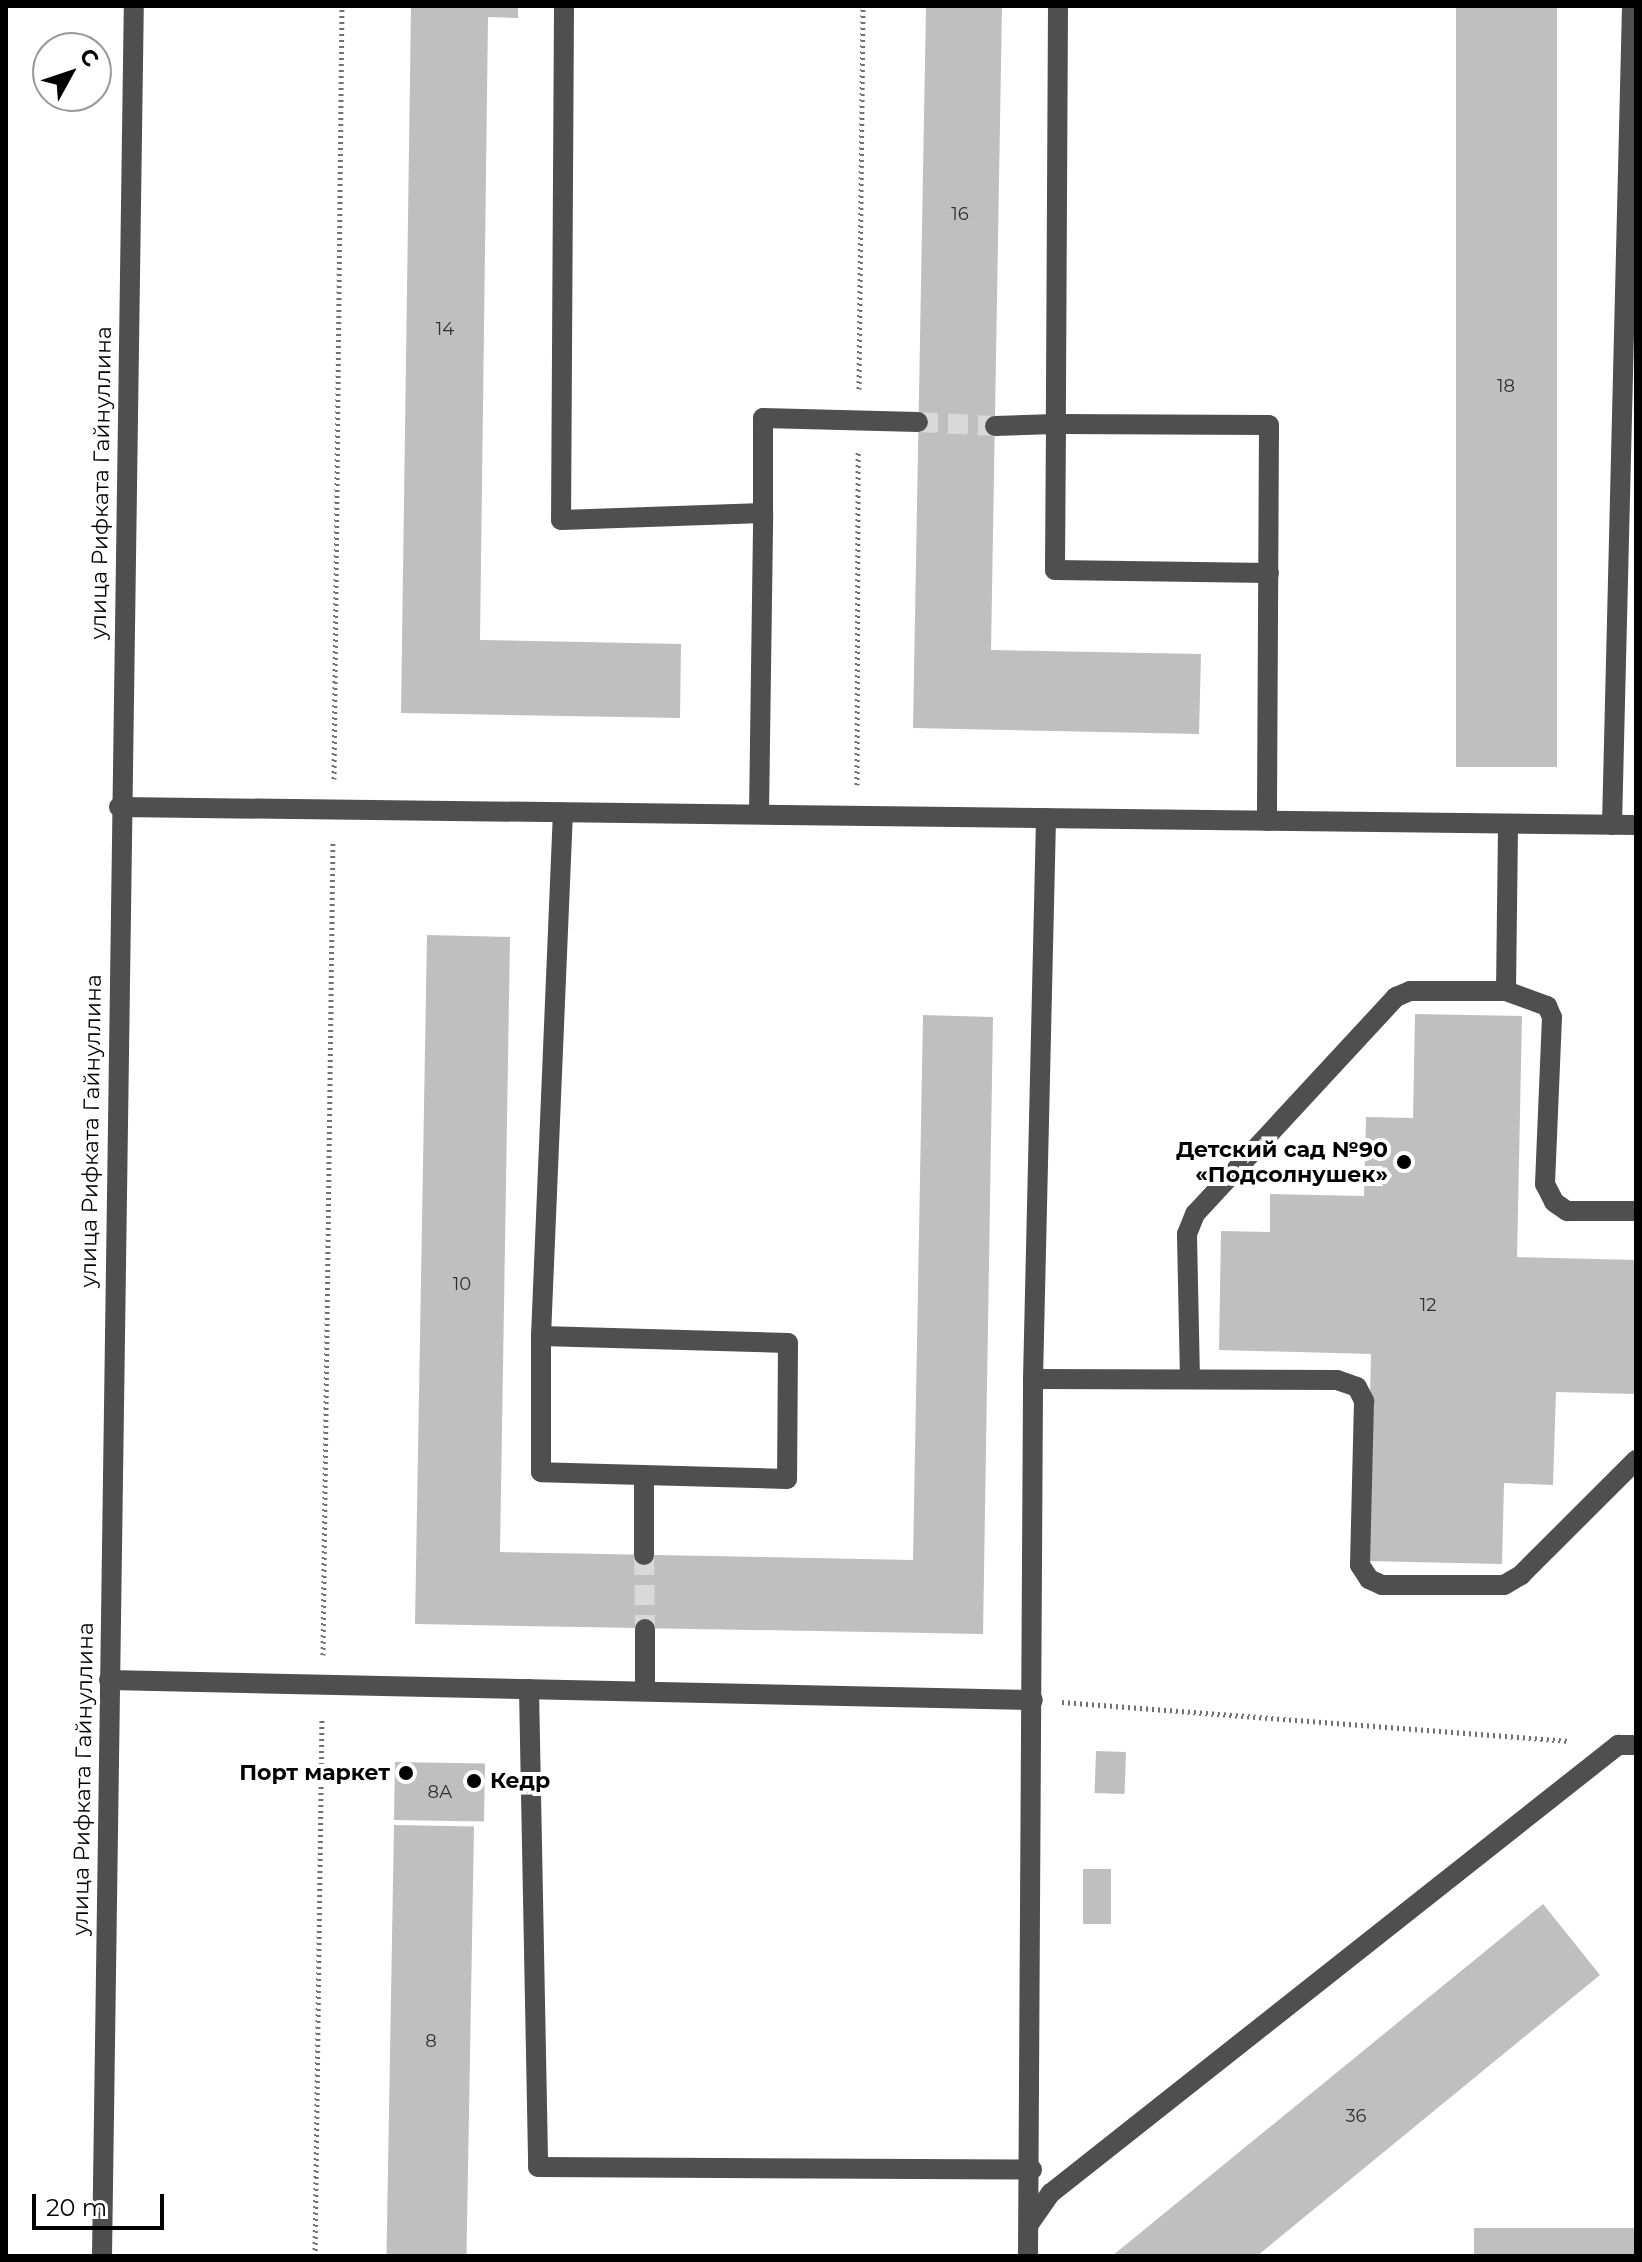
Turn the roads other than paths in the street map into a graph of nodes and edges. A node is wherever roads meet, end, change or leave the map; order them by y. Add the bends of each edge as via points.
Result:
1 (134, 6) edge
2 (564, 6) edge
3 (1058, 6) edge
4 (1632, 6) edge
5 (918, 422) tunnel mouth
6 (1056, 424) junction
7 (995, 426) tunnel mouth
8 (763, 513) junction
9 (1269, 573) junction
10 (119, 807) junction
11 (563, 812) junction
12 (759, 814) junction
13 (1046, 818) junction
14 (1267, 821) junction
15 (1508, 824) junction
16 (1612, 825) junction
17 (1636, 825) edge
18 (1506, 991) junction
19 (1636, 1211) edge
20 (541, 1336) junction
21 (1033, 1379) junction
22 (1190, 1379) junction
23 (1636, 1460) edge
24 (644, 1478) junction
25 (644, 1555) tunnel mouth
26 (645, 1629) tunnel mouth
27 (109, 1680) junction
28 (529, 1689) junction
29 (645, 1691) junction
30 (1033, 1700) junction
31 (1627, 1745) edge
32 (1032, 2170) junction
33 (1029, 2224) junction
34 (102, 2256) edge
35 (1028, 2256) edge

1 - 10 street, улица Рифката Гайнуллина
2 - 8 street via 561,520
3 - 6 street
4 - 16 street
5 - 8 street via 763,418
6 - 7 street
6 - 9 street via 1055,570
6 - 9 street via 1269,425
8 - 12 street
9 - 14 street
10 - 11 street
10 - 27 street, улица Рифката Гайнуллина
11 - 12 street
11 - 20 street
12 - 13 street
13 - 14 street
13 - 21 street
14 - 15 street
15 - 16 street
15 - 18 street
16 - 17 street
18 - 19 street via 1536,998 1552,1017 1545,1184 1554,1202 1567,1211
18 - 22 street via 1410,991 1396,997 1195,1214 1187,1234
20 - 24 street via 541,1472
20 - 24 street via 788,1343 787,1479
21 - 22 street
21 - 30 street
22 - 23 street via 1337,1380 1357,1387 1364,1401 1360,1565 1369,1579 1382,1585 1504,1585 1521,1575
24 - 25 street
26 - 29 street
27 - 28 street
27 - 34 street, улица Рифката Гайнуллина
28 - 29 street
28 - 32 street via 538,2167
29 - 30 street
30 - 32 street
31 - 33 street via 1051,2193
32 - 33 street
33 - 35 street

